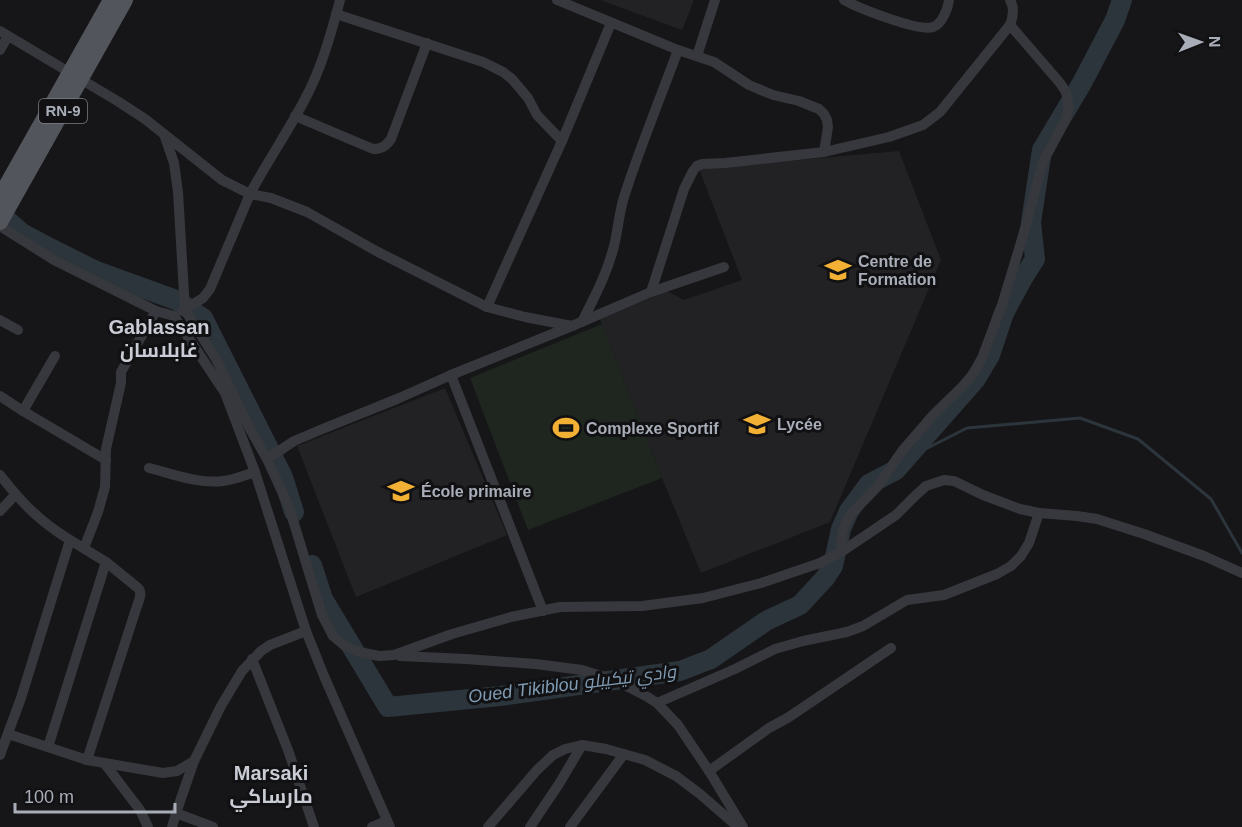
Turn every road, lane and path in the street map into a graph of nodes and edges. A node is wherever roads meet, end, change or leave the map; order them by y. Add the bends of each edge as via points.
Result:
1 (111, 0) edge
2 (125, 0) edge
3 (340, 0) edge
4 (557, 0) edge
5 (715, 0) edge
6 (844, 0) edge
7 (949, 0) edge
8 (1010, 0) edge
9 (336, 14) junction
10 (610, 23) junction
11 (1010, 25) junction
12 (4, 34) edge
13 (427, 43) junction
14 (0, 50) edge
15 (678, 50) junction
16 (697, 56) junction
17 (75, 76) junction
18 (295, 116) junction
19 (164, 134) junction
20 (562, 141) junction
21 (824, 152) junction
22 (250, 194) junction
23 (0, 197) edge
24 (0, 224) edge
25 (724, 267) dead end
26 (651, 292) junction
27 (488, 307) junction
28 (185, 310) junction
29 (156, 311) junction
30 (174, 316) junction
31 (0, 320) edge
32 (577, 324) junction
33 (18, 330) dead end
34 (55, 356) dead end
35 (452, 375) junction
36 (0, 396) edge
37 (23, 411) junction
38 (267, 459) junction
39 (106, 460) junction
40 (148, 468) dead end
41 (255, 472) junction
42 (0, 475) edge
43 (15, 495) junction
44 (0, 511) edge
45 (1039, 513) junction
46 (70, 540) junction
47 (84, 548) junction
48 (841, 552) junction
49 (106, 562) junction
50 (1242, 573) edge
51 (543, 611) junction
52 (306, 630) junction
53 (891, 648) dead end
54 (394, 655) junction
55 (252, 659) junction
56 (657, 703) junction
57 (8, 734) junction
58 (582, 745) junction
59 (48, 747) junction
60 (624, 754) junction
61 (0, 755) edge
62 (87, 760) junction
63 (194, 761) junction
64 (105, 764) junction
65 (709, 771) junction
66 (176, 813) junction
67 (389, 824) edge
68 (148, 827) edge
69 (172, 827) edge
70 (213, 827) edge
71 (314, 827) edge
72 (372, 827) edge
73 (488, 827) edge
74 (530, 827) edge
75 (570, 827) edge
76 (738, 827) edge
77 (743, 827) edge

1 - 17 main road, RN-9
2 - 17 main road, RN-9
3 - 9 street
4 - 10 street
5 - 16 street
6 - 7 street via 872,14 931,28 946,14
8 - 11 street
9 - 13 street
9 - 18 street via 320,66
10 - 15 street
10 - 20 street
11 - 21 street via 940,112 923,125
11 - 48 street via 1066,92 1066,119 1043,162 1002,304 978,366 851,514 842,534
12 - 14 street
12 - 17 street
13 - 18 street via 391,139 383,147 373,148
13 - 20 street via 503,72 520,87 537,115
15 - 16 street
15 - 32 street via 624,197 605,276
16 - 21 street via 714,62 748,85 819,109 828,127
17 - 19 street
17 - 23 main road, RN-9
17 - 24 main road, RN-9
18 - 22 street
19 - 22 street via 222,180
19 - 28 street via 178,192
20 - 27 street
21 - 26 street via 697,166 684,189
22 - 27 street via 307,212
22 - 28 street via 210,289
24 - 29 street via 54,260
25 - 26 street
26 - 32 street
27 - 32 street
28 - 30 street
28 - 38 street via 216,359
29 - 30 street
29 - 39 street via 121,372
30 - 41 street via 225,393
31 - 33 street
32 - 35 street
34 - 37 street
35 - 38 street via 294,441
35 - 51 street
36 - 37 street
37 - 39 street
38 - 54 street via 289,507 322,615 333,636 359,652
39 - 47 street via 105,487
40 - 41 street via 211,482
41 - 52 street
42 - 43 street
43 - 44 street
43 - 46 street
45 - 48 street via 944,480 926,486 896,515
45 - 50 street via 1114,524
45 - 56 street via 1021,556 997,574 944,595 907,600 847,632 775,649
46 - 47 street
46 - 57 street
47 - 49 street
48 - 51 street via 761,583 703,598 642,606
49 - 59 street
49 - 62 street via 140,594
51 - 54 street via 452,634
52 - 55 street via 270,645
52 - 67 street
53 - 65 street
54 - 56 street via 582,670 617,681
55 - 63 street via 221,706
55 - 71 street
56 - 65 street via 678,725
57 - 59 street
57 - 61 street
58 - 60 street
58 - 73 street via 553,755
58 - 74 street
59 - 62 street
60 - 75 street
60 - 76 street via 676,776
62 - 64 street
63 - 64 street via 163,774
63 - 66 street
64 - 68 street
65 - 77 street
66 - 69 street
66 - 70 street
67 - 72 street

